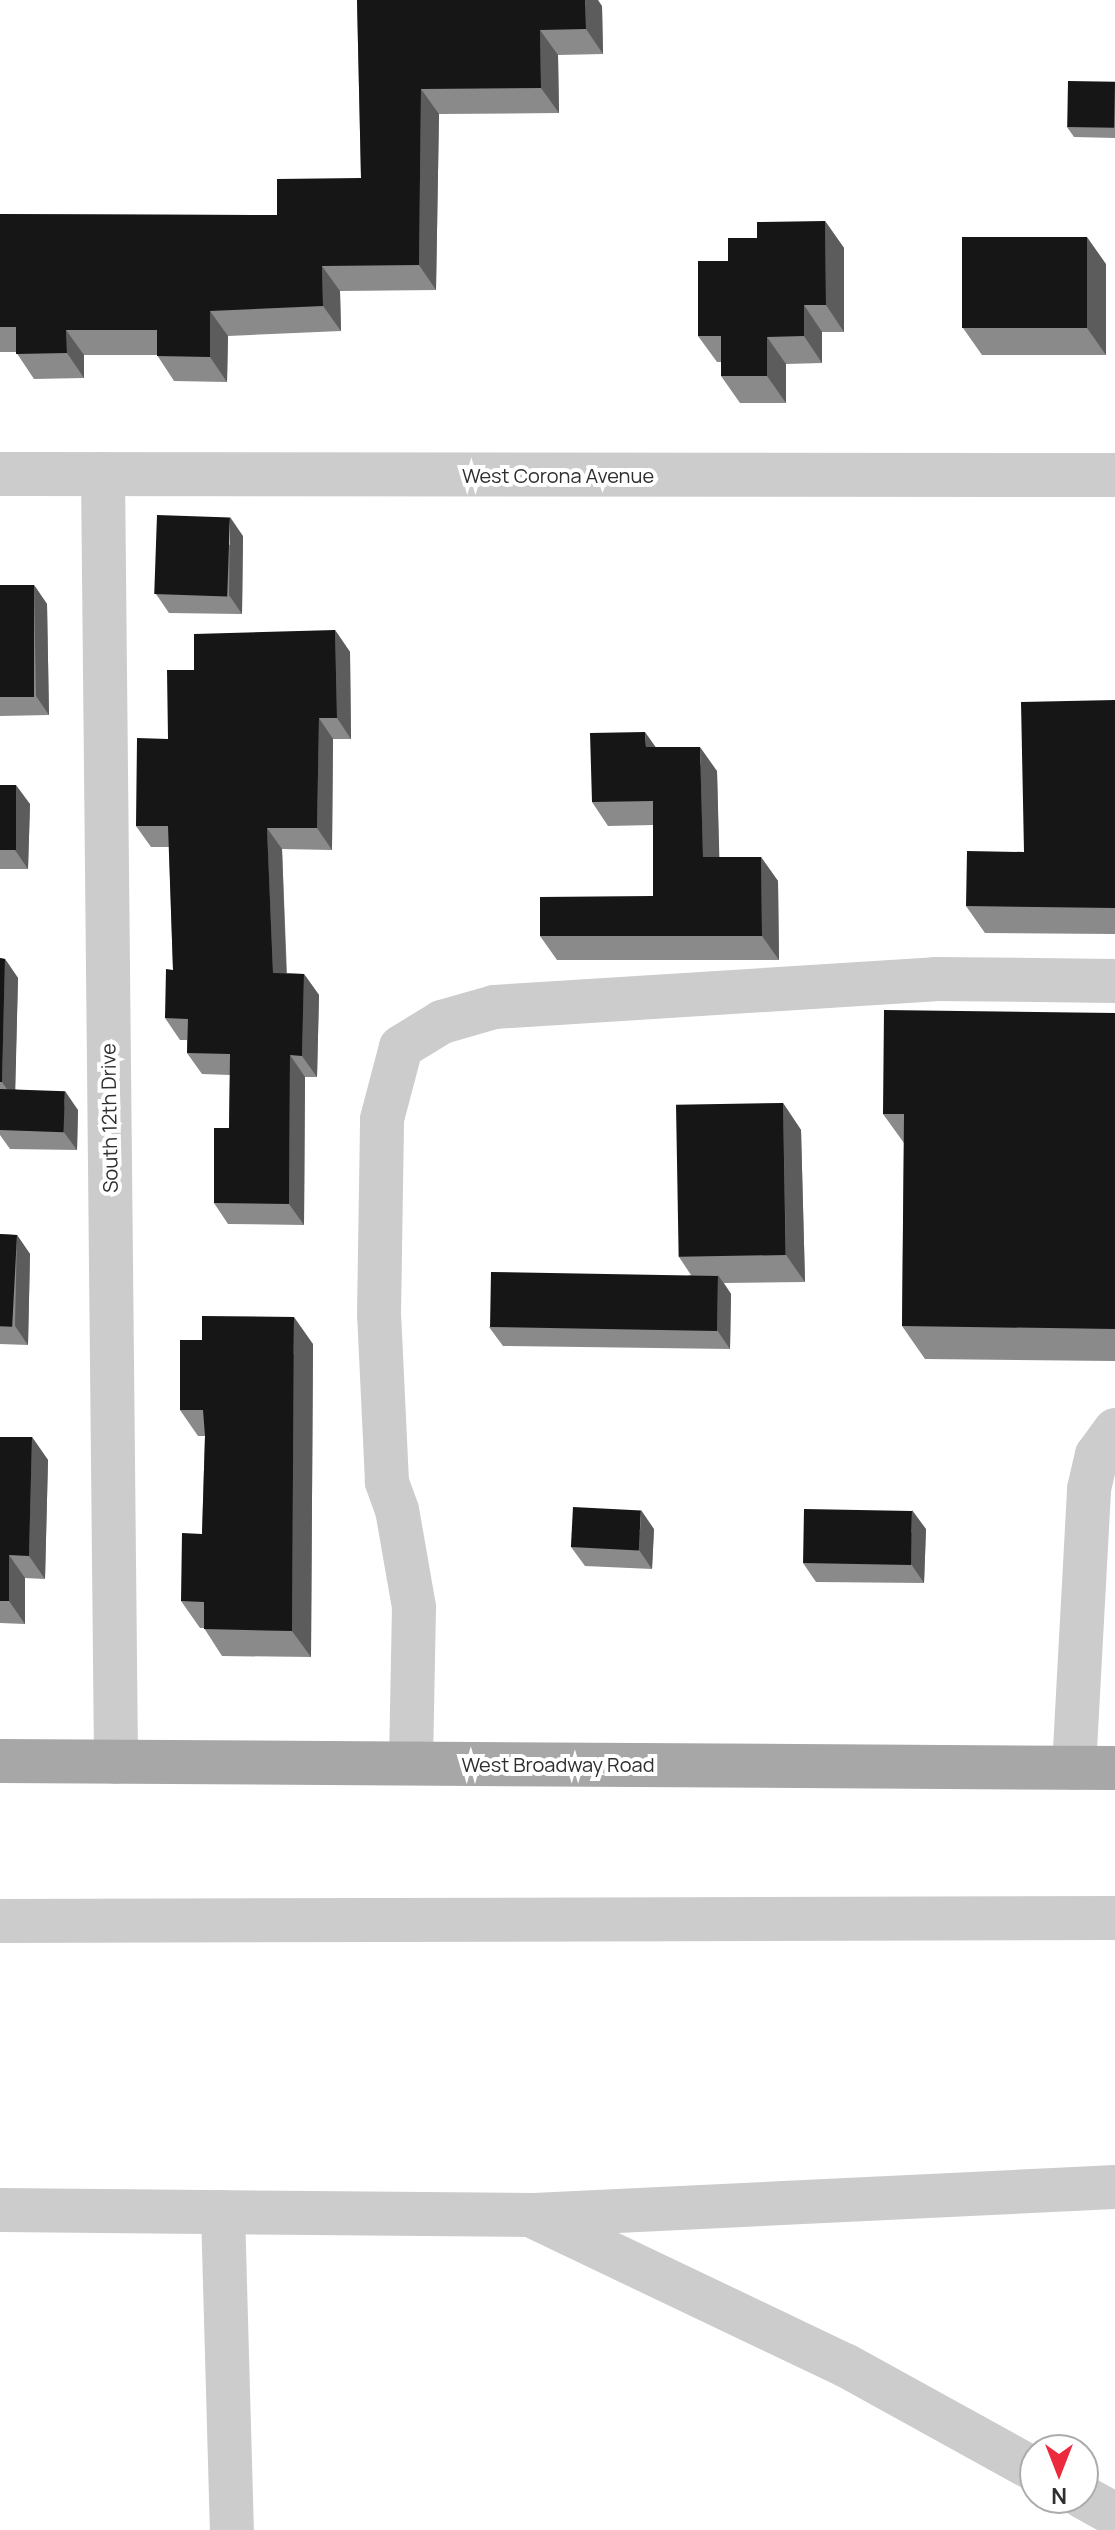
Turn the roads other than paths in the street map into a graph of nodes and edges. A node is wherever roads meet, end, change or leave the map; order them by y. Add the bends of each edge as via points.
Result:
1 (0, 474) edge
2 (103, 474) junction
3 (1115, 475) edge
4 (1115, 981) edge
5 (1115, 1430) edge
6 (0, 1761) edge
7 (116, 1762) junction
8 (411, 1763) junction
9 (1094, 1768) edge
10 (1115, 1918) edge
11 (0, 1921) edge
12 (1115, 2187) edge
13 (0, 2210) edge
14 (223, 2212) junction
15 (530, 2215) junction
16 (1019, 2461) edge
17 (232, 2530) edge

1 - 2 street, West Corona Avenue
2 - 3 street, West Corona Avenue
2 - 7 street, South 12th Drive
4 - 8 street via 935,979 494,1007 442,1022 401,1047 382,1119 379,1315 387,1482 414,1607
5 - 9 street via 1097,1455 1089,1489
6 - 7 main road, West Broadway Road
7 - 8 main road, West Broadway Road
8 - 9 main road, West Broadway Road
10 - 11 street
12 - 15 street
13 - 14 street
14 - 15 street
14 - 17 street
15 - 16 street via 845,2365

